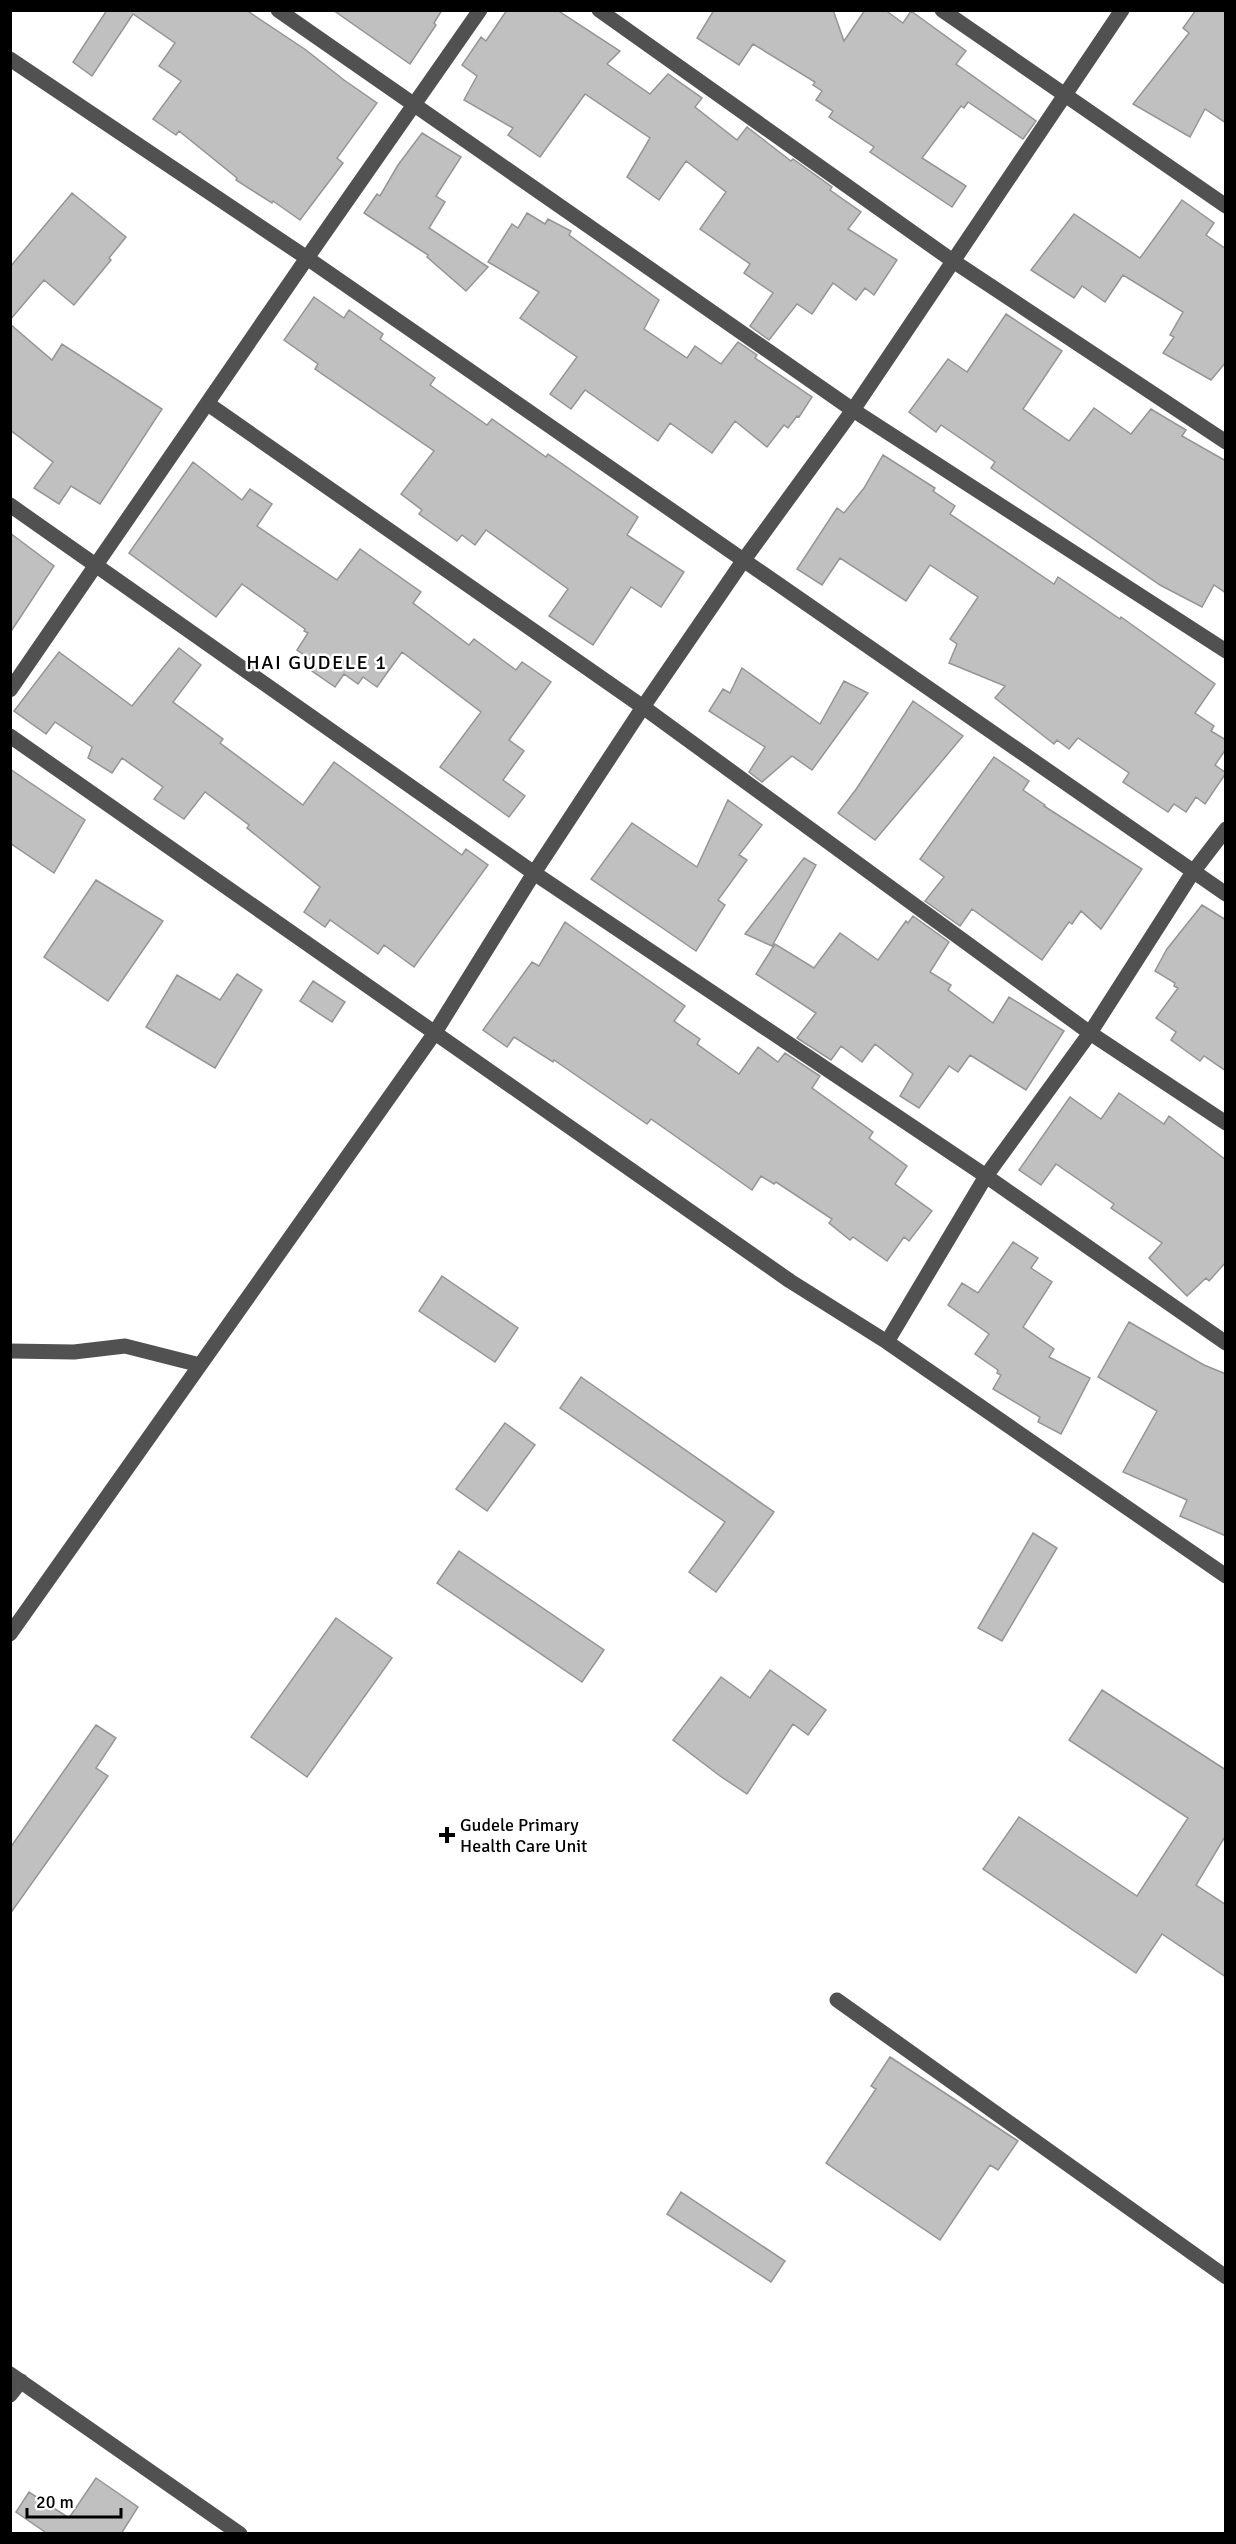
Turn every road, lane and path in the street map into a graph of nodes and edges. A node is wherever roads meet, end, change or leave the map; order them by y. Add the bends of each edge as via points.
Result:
1 (278, 10) edge
2 (480, 10) edge
3 (599, 10) edge
4 (942, 10) edge
5 (1122, 10) edge
6 (10, 59) edge
7 (1065, 94) junction
8 (415, 104) junction
9 (1226, 206) edge
10 (307, 258) junction
11 (953, 261) junction
12 (208, 404) junction
13 (853, 410) junction
14 (1226, 442) edge
15 (10, 505) edge
16 (743, 561) junction
17 (96, 566) junction
18 (1226, 651) edge
19 (10, 690) edge
20 (642, 707) junction
21 (10, 736) edge
22 (1226, 829) edge
23 (1193, 872) junction
24 (534, 873) junction
25 (1226, 894) edge
26 (1090, 1033) junction
27 (434, 1034) junction
28 (1226, 1123) edge
29 (986, 1176) junction
30 (887, 1342) junction
31 (1226, 1343) edge
32 (10, 1351) edge
33 (200, 1365) junction
34 (1226, 1576) edge
35 (10, 1634) edge
36 (837, 2000) dead end
37 (1226, 2277) edge
38 (16, 2377) edge
39 (10, 2395) edge
40 (240, 2534) edge

1 - 8 street
2 - 8 street
3 - 11 street
4 - 7 street
5 - 7 street
6 - 10 street
7 - 9 street
7 - 11 street
8 - 10 street
8 - 13 street
10 - 12 street
10 - 16 street
11 - 13 street
11 - 14 street
12 - 17 street
12 - 20 street
13 - 16 street
13 - 18 street
15 - 17 street
16 - 20 street
16 - 23 street
17 - 19 street
17 - 24 street
20 - 24 street
20 - 26 street
21 - 27 street
22 - 23 street
23 - 25 street
23 - 26 street
24 - 27 street
24 - 29 street
26 - 28 street
26 - 29 street
27 - 30 street via 790,1281
27 - 33 street
29 - 30 street
29 - 31 street
30 - 34 street
32 - 33 street via 74,1352 125,1346
33 - 35 street
36 - 37 street
38 - 39 street
38 - 40 street

